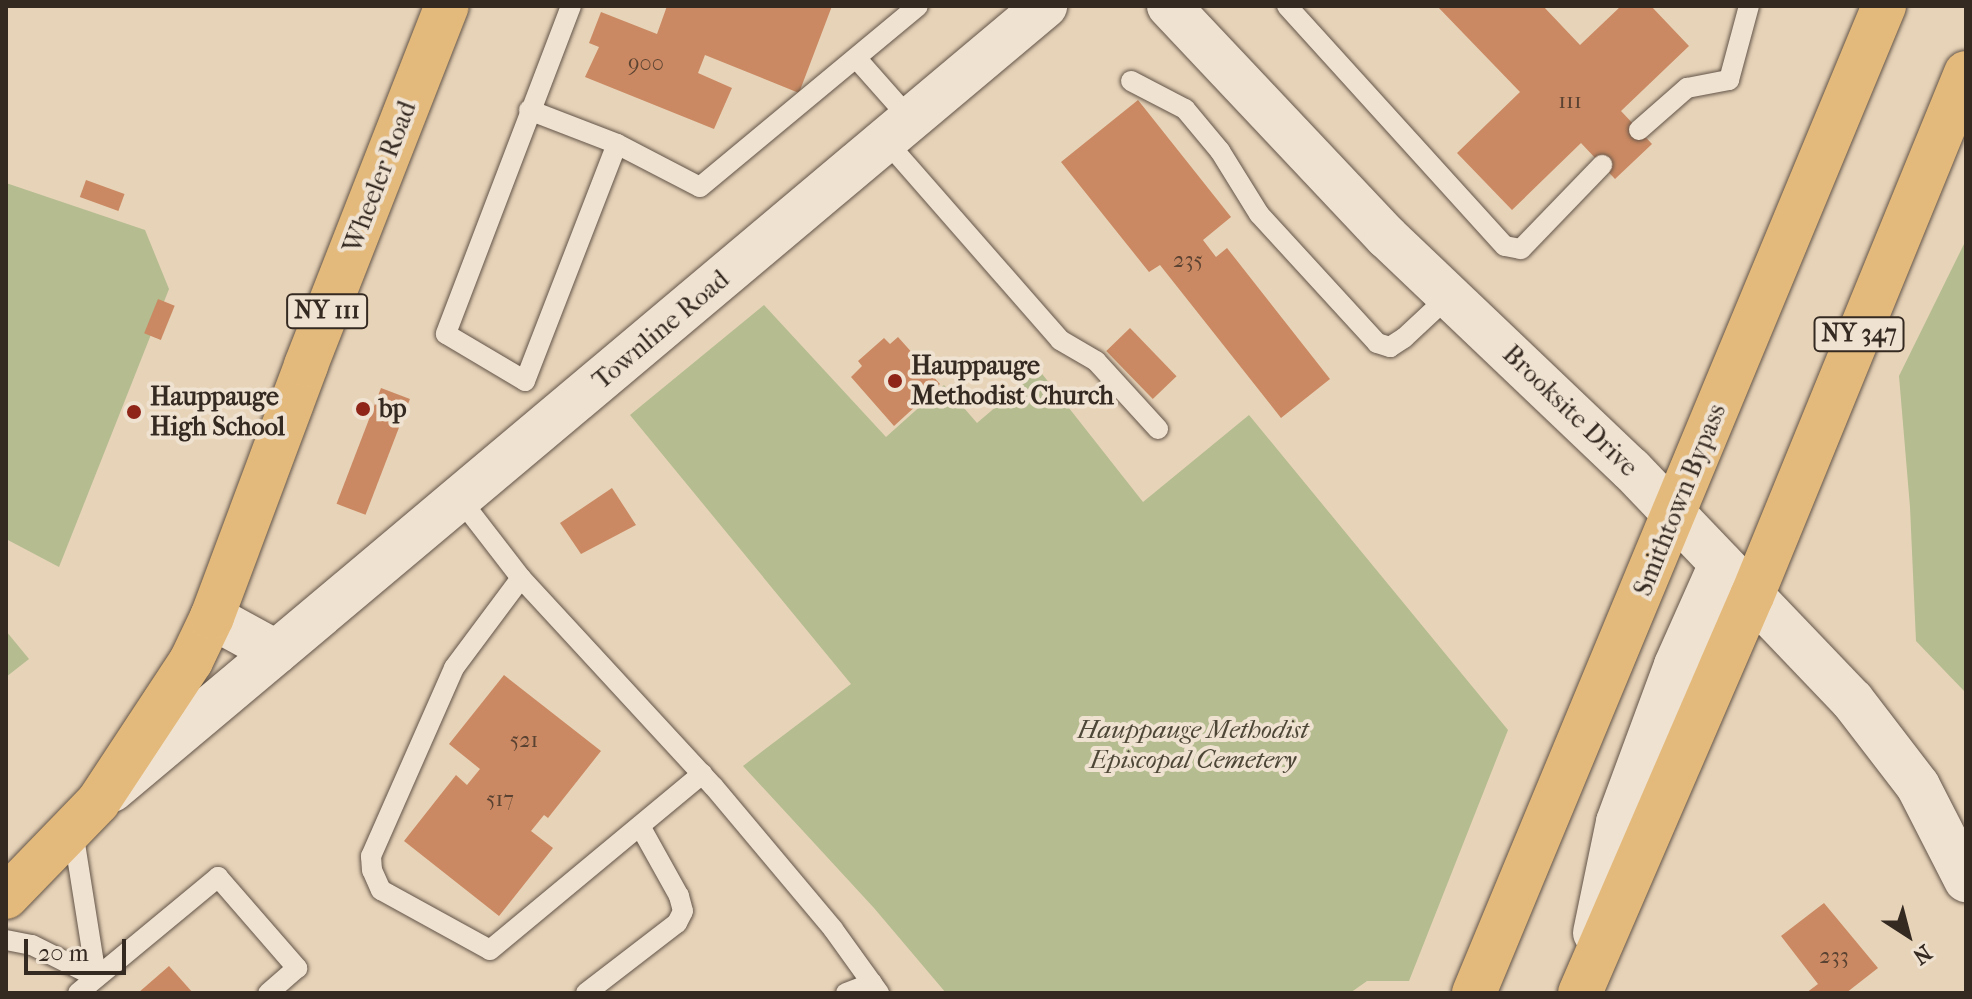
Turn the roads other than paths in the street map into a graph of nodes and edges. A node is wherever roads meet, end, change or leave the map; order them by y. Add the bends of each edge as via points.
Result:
1 (447, 6) edge
2 (571, 6) edge
3 (918, 6) edge
4 (1045, 6) edge
5 (1169, 6) edge
6 (1287, 6) edge
7 (1749, 6) edge
8 (1884, 6) edge
9 (857, 59) junction
10 (1966, 73) edge
11 (1131, 81) dead end
12 (529, 110) junction
13 (898, 130) junction
14 (1639, 130) dead end
15 (617, 144) junction
16 (1602, 165) dead end
17 (1449, 296) junction
18 (1158, 429) dead end
19 (460, 499) junction
20 (1673, 514) junction
21 (1721, 564) junction
22 (521, 578) junction
23 (1752, 596) junction
24 (212, 617) junction
25 (276, 652) junction
26 (191, 661) junction
27 (702, 774) junction
28 (85, 816) junction
29 (640, 826) junction
30 (1966, 880) edge
31 (6, 897) edge
32 (6, 940) edge
33 (96, 977) junction
34 (1583, 986) edge
35 (875, 988) edge
36 (78, 993) edge
37 (268, 993) edge
38 (586, 993) edge
39 (846, 993) edge
40 (1474, 993) edge

1 - 24 main road, Wheeler Road / NY 111
2 - 12 lane
3 - 9 lane
4 - 13 street, Townline Road
5 - 17 street, Brooksite Drive
6 - 16 lane via 1505,246 1521,249
7 - 14 lane via 1729,80 1687,88
8 - 20 main road, Smithtown Bypass
9 - 13 lane
9 - 15 lane via 700,187
10 - 23 main road, NY 347
11 - 17 lane via 1185,109 1220,151 1259,214 1377,343 1390,347 1404,338
12 - 15 lane
12 - 15 lane via 446,334 525,381
13 - 18 lane via 1060,340 1096,361
13 - 19 street, Townline Road
17 - 20 street, Brooksite Drive
19 - 22 lane
19 - 25 street, Townline Road
20 - 21 street, Brooksite Drive
20 - 40 main road, Smithtown Bypass
21 - 23 street, Brooksite Drive
21 - 34 street via 1676,665 1618,822
22 - 27 lane
22 - 29 lane via 454,668 371,856 381,890 490,950
23 - 30 street, Brooksite Drive via 1852,700 1897,756
23 - 34 main road, NY 347
24 - 25 street
24 - 26 main road, Wheeler Road / NY 111
25 - 26 street, Townline Road via 224,668
25 - 28 street, Townline Road
26 - 28 main road, Townline Road / NY 111
27 - 29 lane
27 - 35 lane via 833,929
28 - 31 main road, Townline Road / NY 111
28 - 33 lane
29 - 38 lane via 683,911 677,923
32 - 33 lane via 32,945
33 - 36 lane
33 - 37 lane via 218,877 297,968
35 - 39 lane

